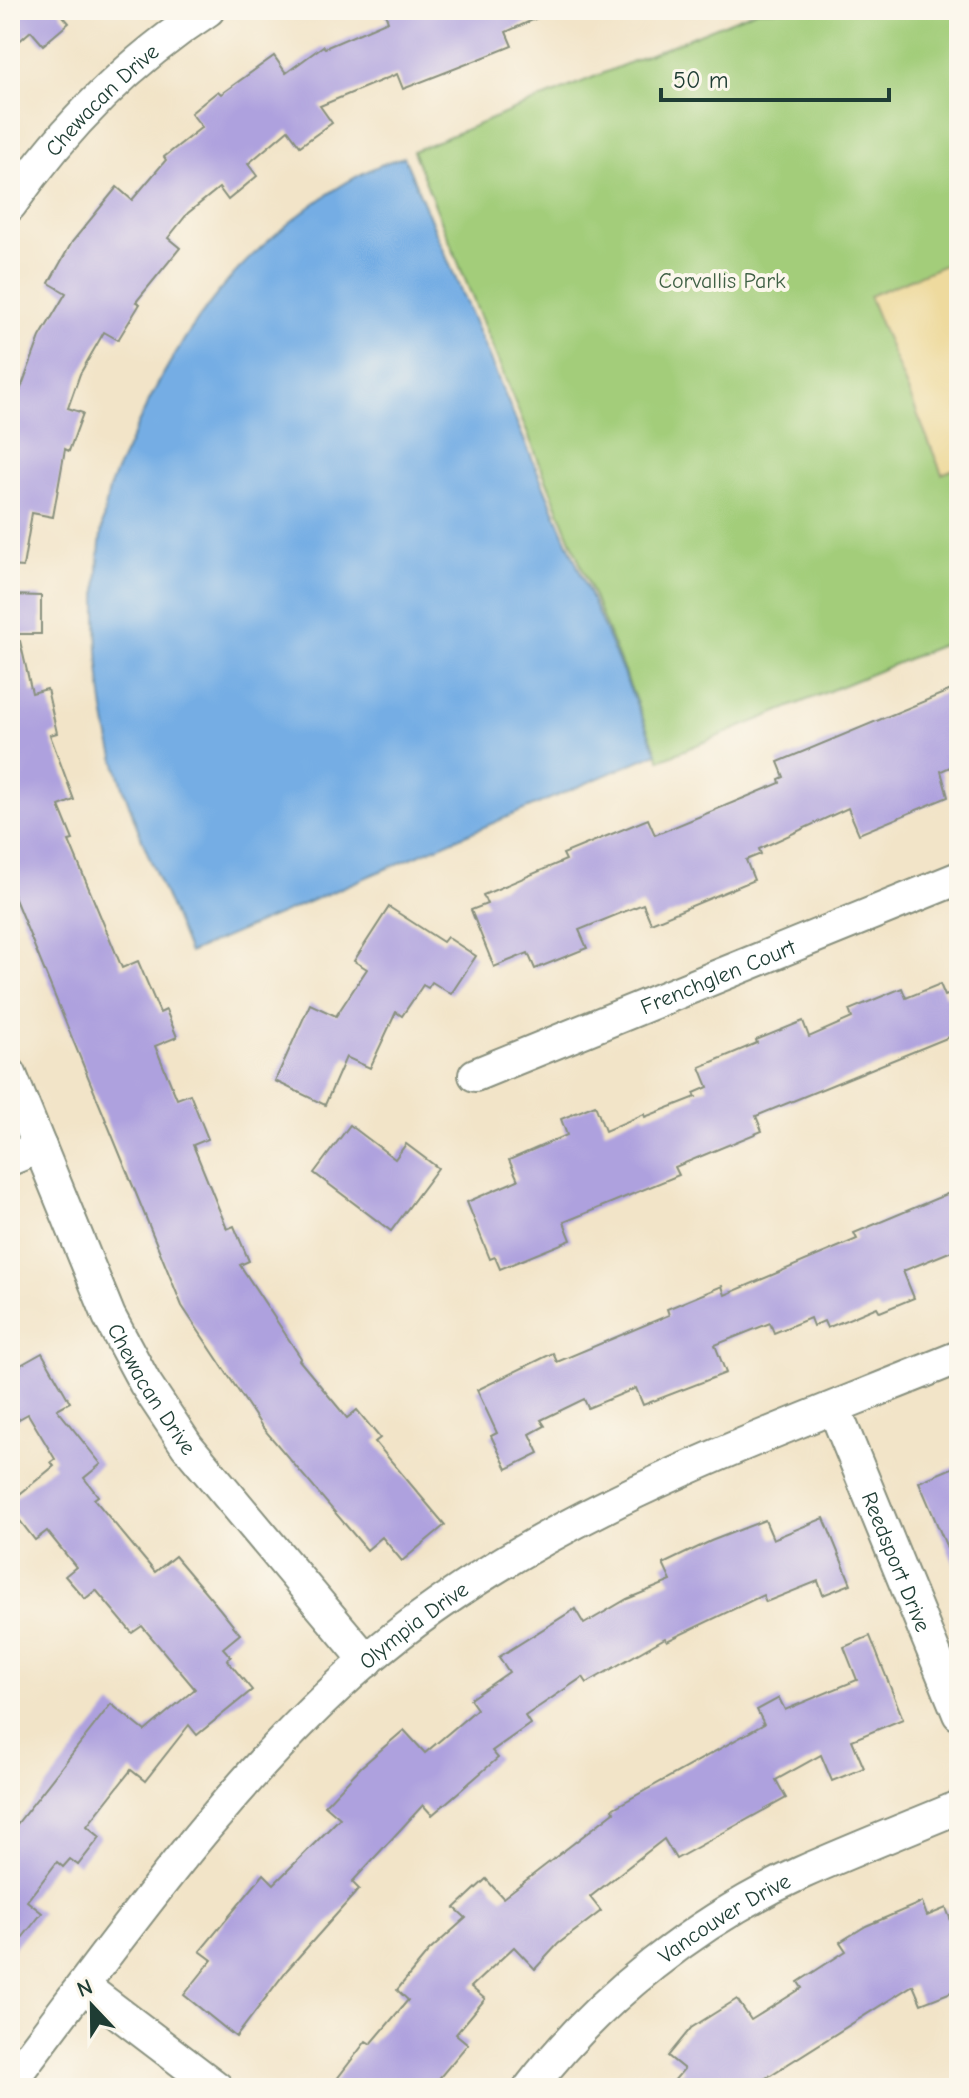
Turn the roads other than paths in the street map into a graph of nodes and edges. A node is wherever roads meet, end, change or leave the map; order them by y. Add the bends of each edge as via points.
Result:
1 (208, 10) edge
2 (10, 205) edge
3 (959, 878) edge
4 (10, 1074) edge
5 (475, 1075) dead end
6 (40, 1147) junction
7 (10, 1159) edge
8 (959, 1357) edge
9 (834, 1408) junction
10 (367, 1661) junction
11 (959, 1714) edge
12 (959, 1807) edge
13 (83, 1986) junction
14 (10, 2082) edge
15 (217, 2088) edge
16 (530, 2088) edge

1 - 2 street, Chewacan Drive via 125,73 71,127
3 - 5 street, Frenchglen Court
4 - 6 street, Chewacan Drive
6 - 7 street
6 - 10 street, Chewacan Drive via 109,1316 145,1383 187,1446
8 - 9 street, Olympia Drive
9 - 10 street, Olympia Drive via 630,1493 537,1541
9 - 11 street, Reedsport Drive
10 - 13 street, Olympia Drive via 238,1787
12 - 16 street, Vancouver Drive via 798,1874 727,1913 660,1959 598,2013
13 - 14 street, Olympia Drive
13 - 15 street

